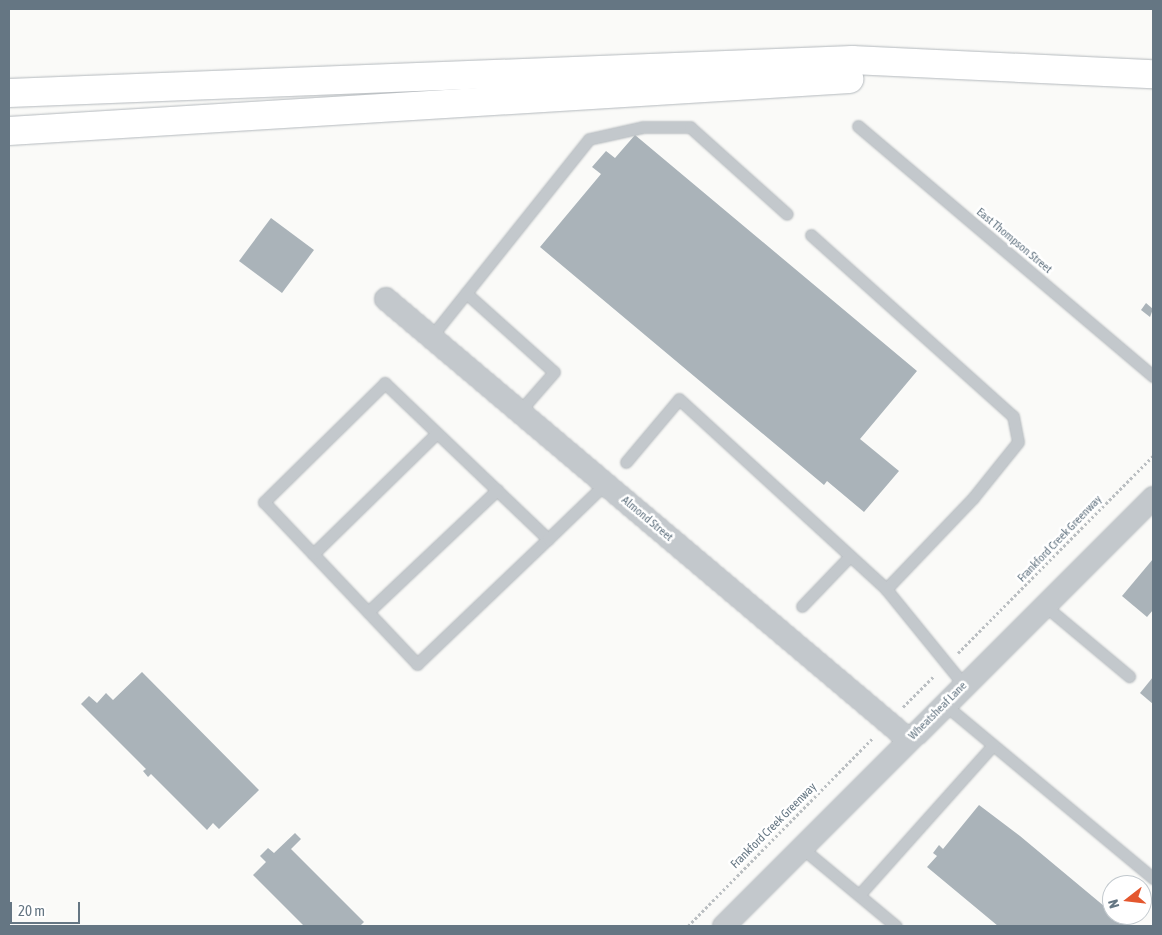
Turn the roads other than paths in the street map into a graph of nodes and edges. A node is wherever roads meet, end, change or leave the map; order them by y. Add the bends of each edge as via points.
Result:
1 (905, 68) junction
2 (1153, 74) edge
3 (9, 93) edge
4 (858, 126) dead end
5 (9, 131) edge
6 (787, 214) dead end
7 (811, 235) dead end
8 (466, 294) junction
9 (386, 299) dead end
10 (431, 337) junction
11 (1153, 376) edge
12 (520, 412) junction
13 (437, 432) junction
14 (626, 462) dead end
15 (605, 484) junction
16 (496, 490) junction
17 (1153, 498) edge
18 (548, 540) junction
19 (313, 554) junction
20 (850, 556) junction
21 (886, 590) junction
22 (802, 606) dead end
23 (1044, 606) junction
24 (368, 612) junction
25 (1130, 676) dead end
26 (964, 685) junction
27 (944, 704) junction
28 (909, 740) junction
29 (993, 745) junction
30 (802, 848) junction
31 (1153, 878) edge
32 (859, 895) junction
33 (727, 926) edge
34 (896, 926) edge

1 - 2 highway
1 - 3 highway via 805,62
1 - 5 highway
4 - 11 lane, East Thompson Street
6 - 8 lane via 690,127 643,127 589,139
7 - 21 lane via 1012,416 1018,442 973,498
8 - 10 lane
8 - 12 lane via 554,372
9 - 10 street, Almond Street
10 - 12 street, Almond Street
12 - 15 street, Almond Street
13 - 16 lane
13 - 19 lane
13 - 19 lane via 385,383 304,462 264,502
14 - 20 lane via 679,399
15 - 18 lane
15 - 28 street, Almond Street
16 - 18 lane
16 - 24 lane
17 - 23 street, Wheatsheaf Lane
18 - 24 lane via 417,664
19 - 24 lane
20 - 21 lane
20 - 22 lane
21 - 26 lane
23 - 25 lane
23 - 26 street, Wheatsheaf Lane
26 - 27 street, Wheatsheaf Lane
27 - 28 street, Wheatsheaf Lane
27 - 29 lane
28 - 30 street, Wheatsheaf Lane
29 - 31 lane
29 - 32 lane
30 - 32 lane
30 - 33 street, Wheatsheaf Lane
32 - 34 lane

